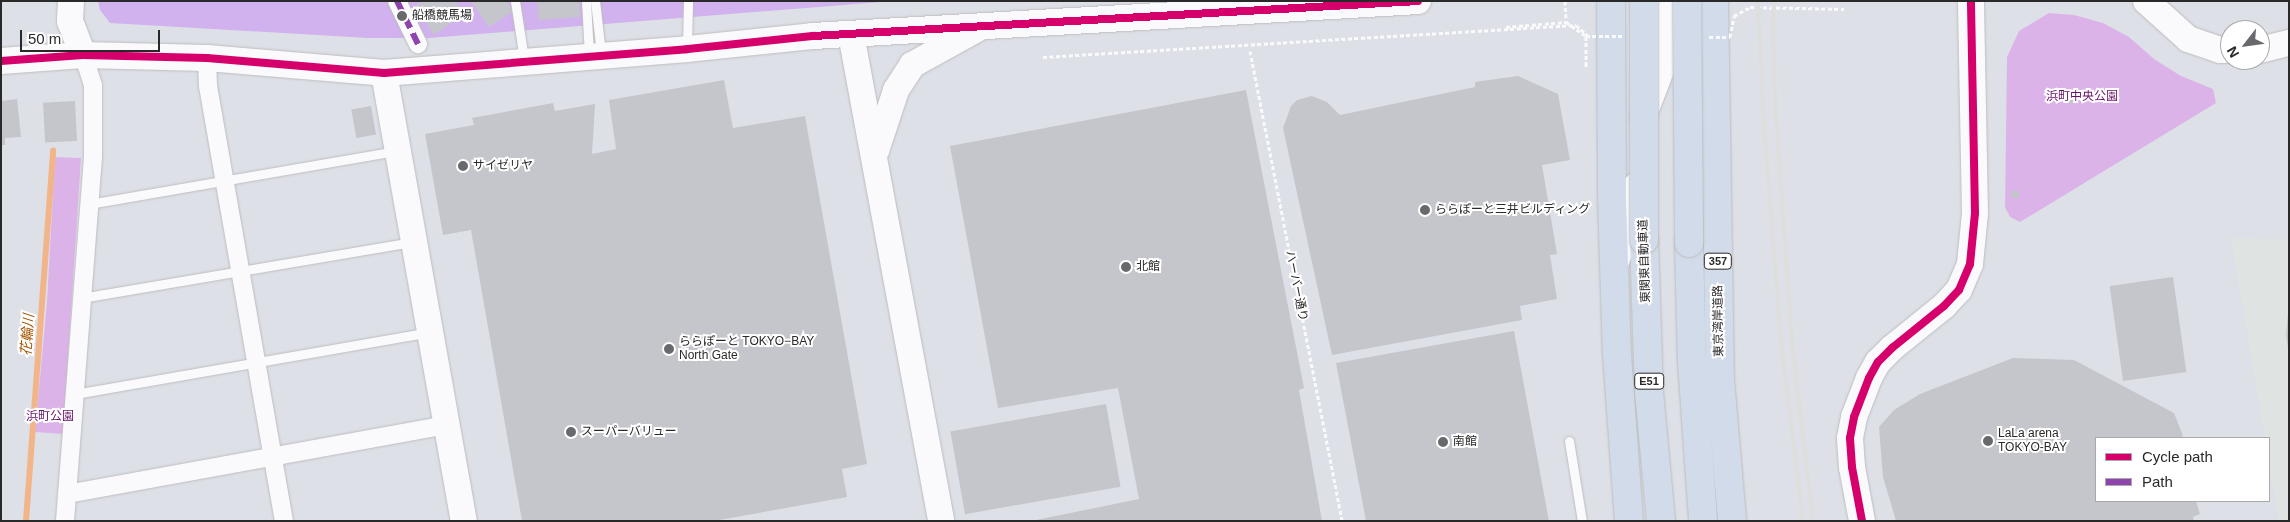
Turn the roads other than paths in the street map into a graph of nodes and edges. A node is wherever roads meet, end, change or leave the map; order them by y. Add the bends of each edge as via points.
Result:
1 (71, 1) edge
2 (397, 1) edge
3 (515, 1) edge
4 (586, 1) edge
5 (595, 1) edge
6 (688, 1) edge
7 (1418, 1) edge
8 (1611, 1) edge
9 (1644, 1) edge
10 (1664, 1) edge
11 (1687, 1) edge
12 (1714, 1) edge
13 (1971, 1) edge
14 (2146, 1) edge
15 (985, 25) junction
16 (851, 34) junction
17 (418, 44) dead end
18 (2289, 44) edge
19 (2270, 48) edge
20 (687, 49) junction
21 (2220, 50) edge
22 (82, 55) junction
23 (596, 56) junction
24 (207, 58) junction
25 (1, 61) edge
26 (525, 62) junction
27 (384, 73) junction
28 (398, 151) junction
29 (875, 154) junction
30 (224, 181) junction
31 (89, 204) junction
32 (414, 242) junction
33 (1614, 268) junction
34 (240, 271) junction
35 (81, 298) junction
36 (430, 332) junction
37 (256, 362) junction
38 (75, 394) junction
39 (447, 425) junction
40 (1569, 441) dead end
41 (273, 457) junction
42 (67, 494) junction
43 (66, 521) edge
44 (284, 521) edge
45 (464, 521) edge
46 (941, 521) edge
47 (1582, 521) edge
48 (1629, 521) edge
49 (1661, 521) edge
50 (1704, 521) edge
51 (1732, 521) edge
52 (1862, 521) edge

1 - 22 street via 70,20
2 - 17 street
3 - 26 lane
4 - 23 lane
5 - 23 lane
6 - 20 lane
7 - 15 street
8 - 33 highway
9 - 49 highway, 東関東自動車道 / E51, bridge via 1644,240 1649,392
10 - 33 street via 1663,65 1637,132 1636,198
11 - 50 highway, bridge via 1692,352
12 - 51 highway, 東京湾岸道路 / 357 via 1720,380
13 - 52 street via 1975,214 1970,264 1959,290 1892,348 1878,362 1869,378 1854,417 1850,438
14 - 21 street via 2188,39
15 - 16 street
15 - 29 street via 912,65 896,90
16 - 20 street
16 - 29 street
18 - 19 street
20 - 23 street
22 - 24 street
22 - 25 street
22 - 31 street via 93,85
23 - 26 street
24 - 27 street
24 - 30 street via 208,86
26 - 27 street
27 - 28 street
28 - 30 lane
28 - 32 street
29 - 46 street
30 - 31 lane
30 - 34 street
31 - 35 street
32 - 34 lane
32 - 36 street
33 - 48 highway
34 - 35 lane
34 - 37 street
35 - 38 street
36 - 37 lane
36 - 39 street
37 - 38 lane
37 - 41 street
38 - 42 street
39 - 41 street
39 - 45 street
40 - 47 lane
41 - 42 street
41 - 44 street
42 - 43 street

